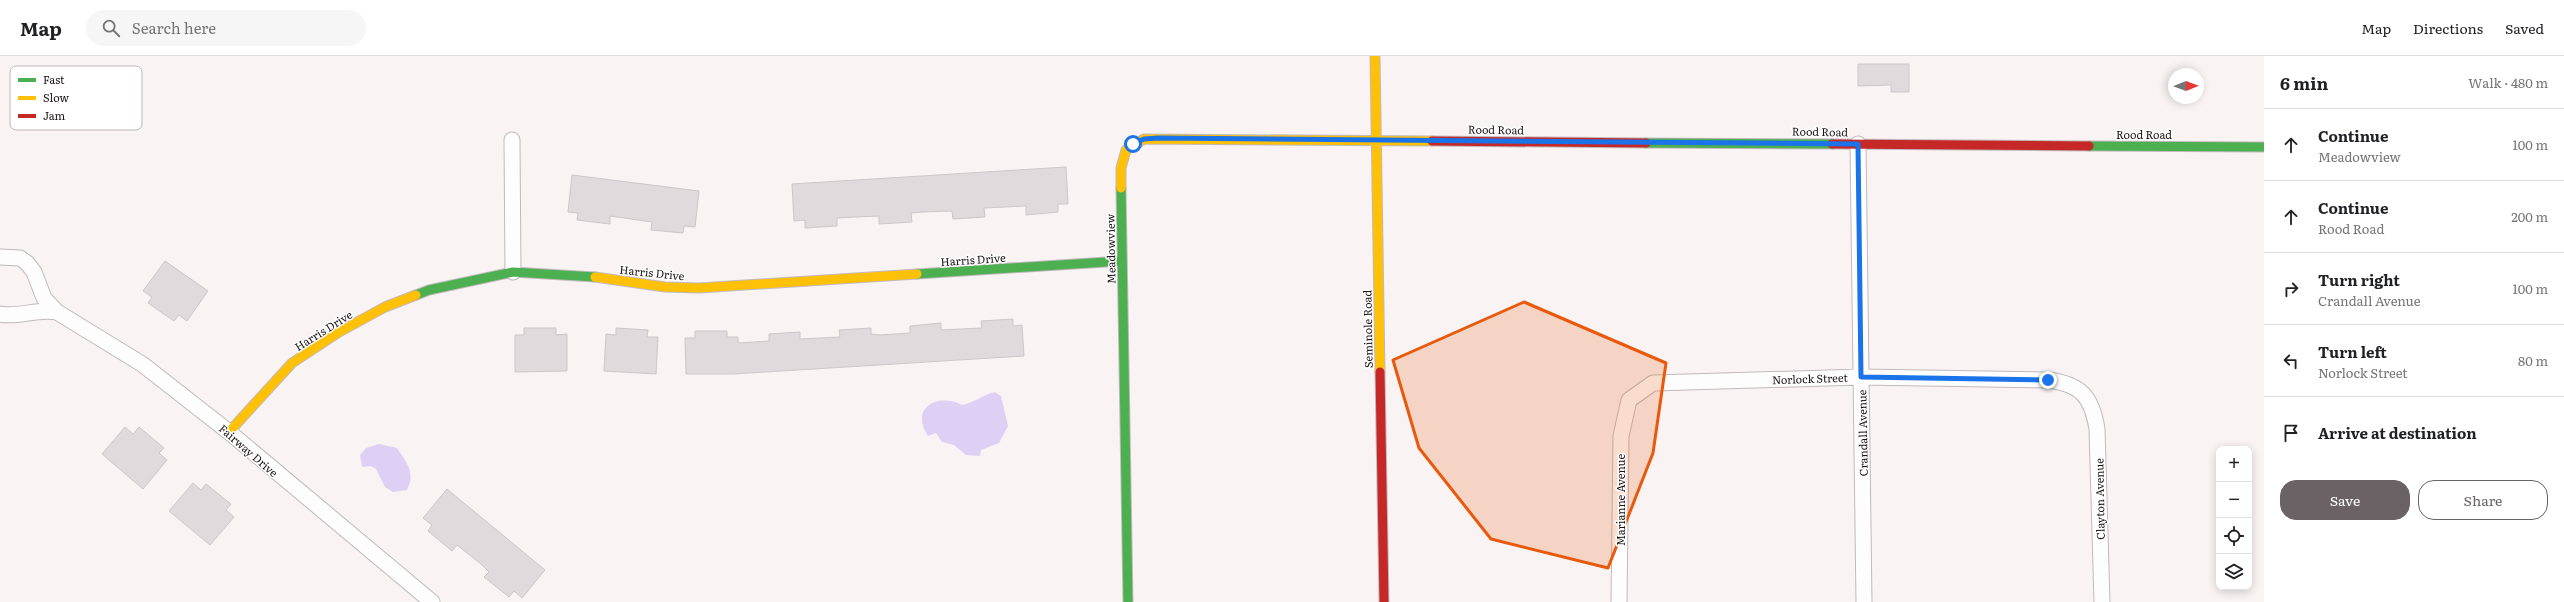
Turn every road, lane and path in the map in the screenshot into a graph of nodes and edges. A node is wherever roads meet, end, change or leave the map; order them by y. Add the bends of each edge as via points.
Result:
1 (1375, 56) edge
2 (512, 140) dead end
3 (1376, 140) junction
4 (1858, 144) junction
5 (2264, 146) edge
6 (0, 257) edge
7 (1122, 261) junction
8 (513, 272) junction
9 (56, 312) junction
10 (0, 314) edge
11 (1861, 377) junction
12 (2087, 397) joint
13 (1629, 400) joint
14 (229, 432) junction
15 (432, 602) edge
16 (1128, 602) edge
17 (1384, 602) edge
18 (1620, 602) edge
19 (1864, 602) edge
20 (2102, 602) edge

1 - 3 street, Seminole Road
2 - 8 street
3 - 4 street, Rood Road
3 - 7 street, Meadowview via 1158,138 1144,139 1133,144 1126,150 1121,168
3 - 17 street, Seminole Road
4 - 5 street, Rood Road
4 - 11 street, Crandall Avenue
6 - 9 street, Fairway Drive via 20,258 27,263 34,272 44,298
7 - 8 street, Harris Drive via 699,288
7 - 16 street, Meadowview
8 - 14 street, Harris Drive via 429,290 385,308 339,332 292,363
9 - 10 street, Fairway Drive via 46,310 12,315
9 - 14 street, Fairway Drive via 142,364
11 - 12 street, Norlock Street via 2048,380 2075,387
11 - 13 street, Norlock Street via 1654,383
11 - 19 street, Crandall Avenue
12 - 20 street, Clayton Avenue via 2095,412 2097,429
13 - 18 street, Marianne Avenue via 1621,436
14 - 15 street, Fairway Drive

